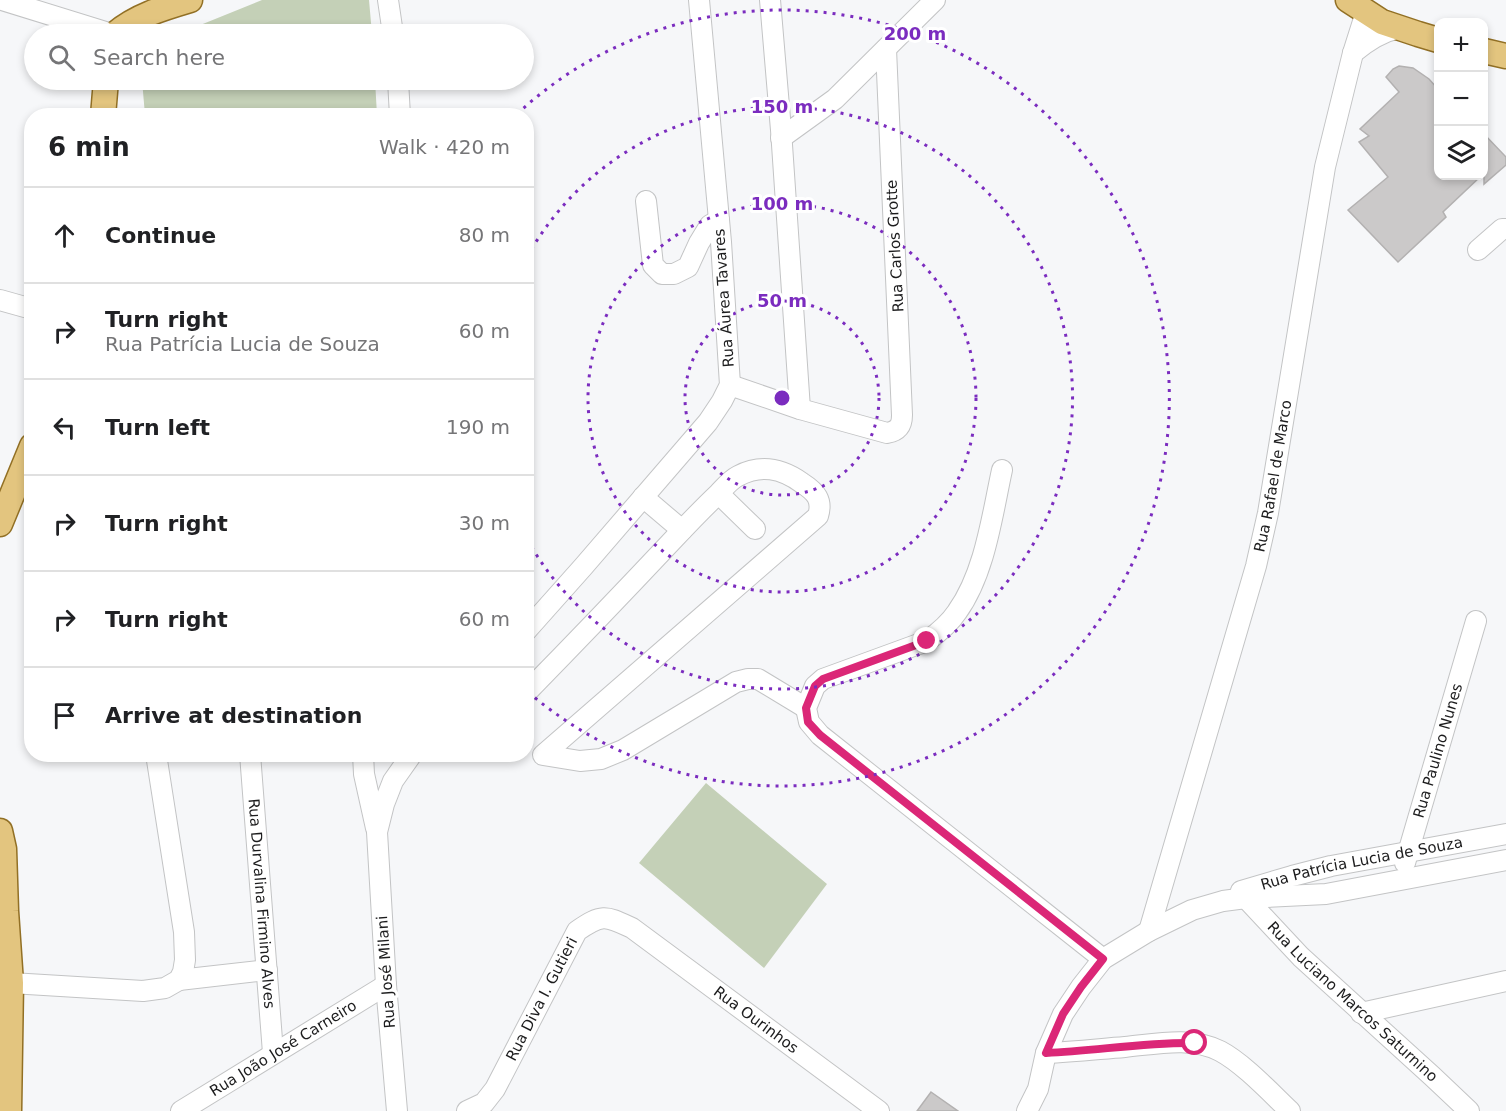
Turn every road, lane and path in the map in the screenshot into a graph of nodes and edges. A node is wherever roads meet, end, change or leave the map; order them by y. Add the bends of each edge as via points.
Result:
1 (2, 0) edge
2 (190, 0) edge
3 (388, 0) edge
4 (699, 0) edge
5 (935, 0) edge
6 (773, 2) edge
7 (1357, 6) edge
8 (81, 24) edge
9 (126, 24) edge
10 (392, 24) edge
11 (1399, 28) junction
12 (1434, 38) edge
13 (886, 49) junction
14 (1353, 53) junction
15 (105, 90) edge
16 (399, 90) edge
17 (104, 108) edge
18 (400, 108) edge
19 (781, 138) junction
20 (646, 201) dead end
21 (719, 220) junction
22 (1506, 229) edge
23 (1478, 250) dead end
24 (0, 300) edge
25 (24, 307) edge
26 (730, 385) junction
27 (800, 409) junction
28 (24, 466) edge
29 (1002, 470) dead end
30 (718, 494) junction
31 (643, 497) junction
32 (0, 524) edge
33 (755, 529) dead end
34 (682, 530) junction
35 (1476, 621) dead end
36 (534, 622) edge
37 (534, 685) edge
38 (806, 708) junction
39 (535, 751) edge
40 (157, 762) edge
41 (251, 762) edge
42 (363, 762) edge
43 (406, 762) edge
44 (377, 832) junction
45 (1506, 834) edge
46 (0, 835) edge
47 (1409, 853) junction
48 (1506, 860) edge
49 (1400, 880) junction
50 (1236, 897) junction
51 (3, 906) edge
52 (632, 928) joint
53 (1149, 932) junction
54 (1103, 959) junction
55 (267, 970) junction
56 (179, 980) junction
57 (1506, 981) edge
58 (11, 983) junction
59 (386, 985) junction
60 (6, 1012) edge
61 (1361, 1013) junction
62 (273, 1053) junction
63 (1046, 1053) junction
64 (1038, 1089) junction
65 (9, 1111) edge
66 (181, 1111) edge
67 (397, 1111) edge
68 (467, 1111) edge
69 (879, 1111) edge
70 (1027, 1111) edge
71 (1039, 1111) edge
72 (1290, 1111) edge
73 (1469, 1111) edge

1 - 8 street
2 - 9 main road
3 - 10 street
4 - 21 street, Rua Áurea Tavares
5 - 13 street
6 - 19 street
7 - 11 main road
7 - 14 street, Rua Rafael de Marco
11 - 12 main road
11 - 14 street via 1377,35
13 - 19 street via 835,99
13 - 27 street, Rua Carlos Grotte via 902,421 899,428 887,433
14 - 53 street, Rua Rafael de Marco via 1325,167 1269,513
15 - 17 main road
16 - 18 street
19 - 27 street
20 - 21 street via 653,266 662,274 674,274 688,267 710,225
21 - 26 street, Rua Áurea Tavares
22 - 23 street
24 - 25 street
26 - 27 street
26 - 31 street, Rua Áurea Tavares via 708,422
28 - 32 main road
29 - 38 street via 975,582 957,613 927,641 823,679 815,686
30 - 33 street
30 - 34 street
30 - 39 street via 736,477 762,468 779,471 802,483 816,495 820,508 818,516
31 - 34 street
31 - 36 street, Rua Áurea Tavares
34 - 37 street
35 - 47 street, Rua Paulino Nunes
38 - 39 street via 766,683 748,679 736,682 623,750 601,759 580,761
38 - 54 street via 808,722 820,735
40 - 56 street via 184,932 185,960
41 - 55 street, Rua Durvalina Firmino Alves
42 - 44 street, Rua José Milani
43 - 44 street, Rua José Milani via 393,781
44 - 59 street, Rua José Milani
45 - 47 street, Rua Patrícia Lucia de Souza
46 - 51 main road via 4,849
47 - 49 street, Rua Paulino Nunes
47 - 50 street, Rua Patrícia Lucia de Souza via 1331,866
48 - 49 street, Rua Patrícia Lucia de Souza
49 - 50 street, Rua Patrícia Lucia de Souza via 1326,894
50 - 53 street, Rua Patrícia Lucia de Souza via 1192,910
50 - 61 street, Rua Luciano Marcos Saturnino
51 - 58 main road
52 - 68 street, Rua Diva I. Gutieri via 610,918 594,921 577,931 495,1089 484,1103
52 - 69 street, Rua Ourinhos
53 - 54 street, Rua Patrícia Lucia de Souza
54 - 63 street, Rua Patrícia Lucia de Souza via 1063,1014
55 - 56 street
55 - 62 street, Rua Durvalina Firmino Alves
56 - 58 street via 165,988 143,990
57 - 61 street
58 - 60 main road
59 - 62 street, Rua João José Carneiro
59 - 67 street, Rua José Milani
60 - 65 main road
61 - 73 street, Rua Luciano Marcos Saturnino
62 - 66 street, Rua João José Carneiro
63 - 64 street, Rua Patrícia Lucia de Souza
63 - 72 street via 1195,1043 1220,1051 1240,1065
64 - 70 street
64 - 71 street

